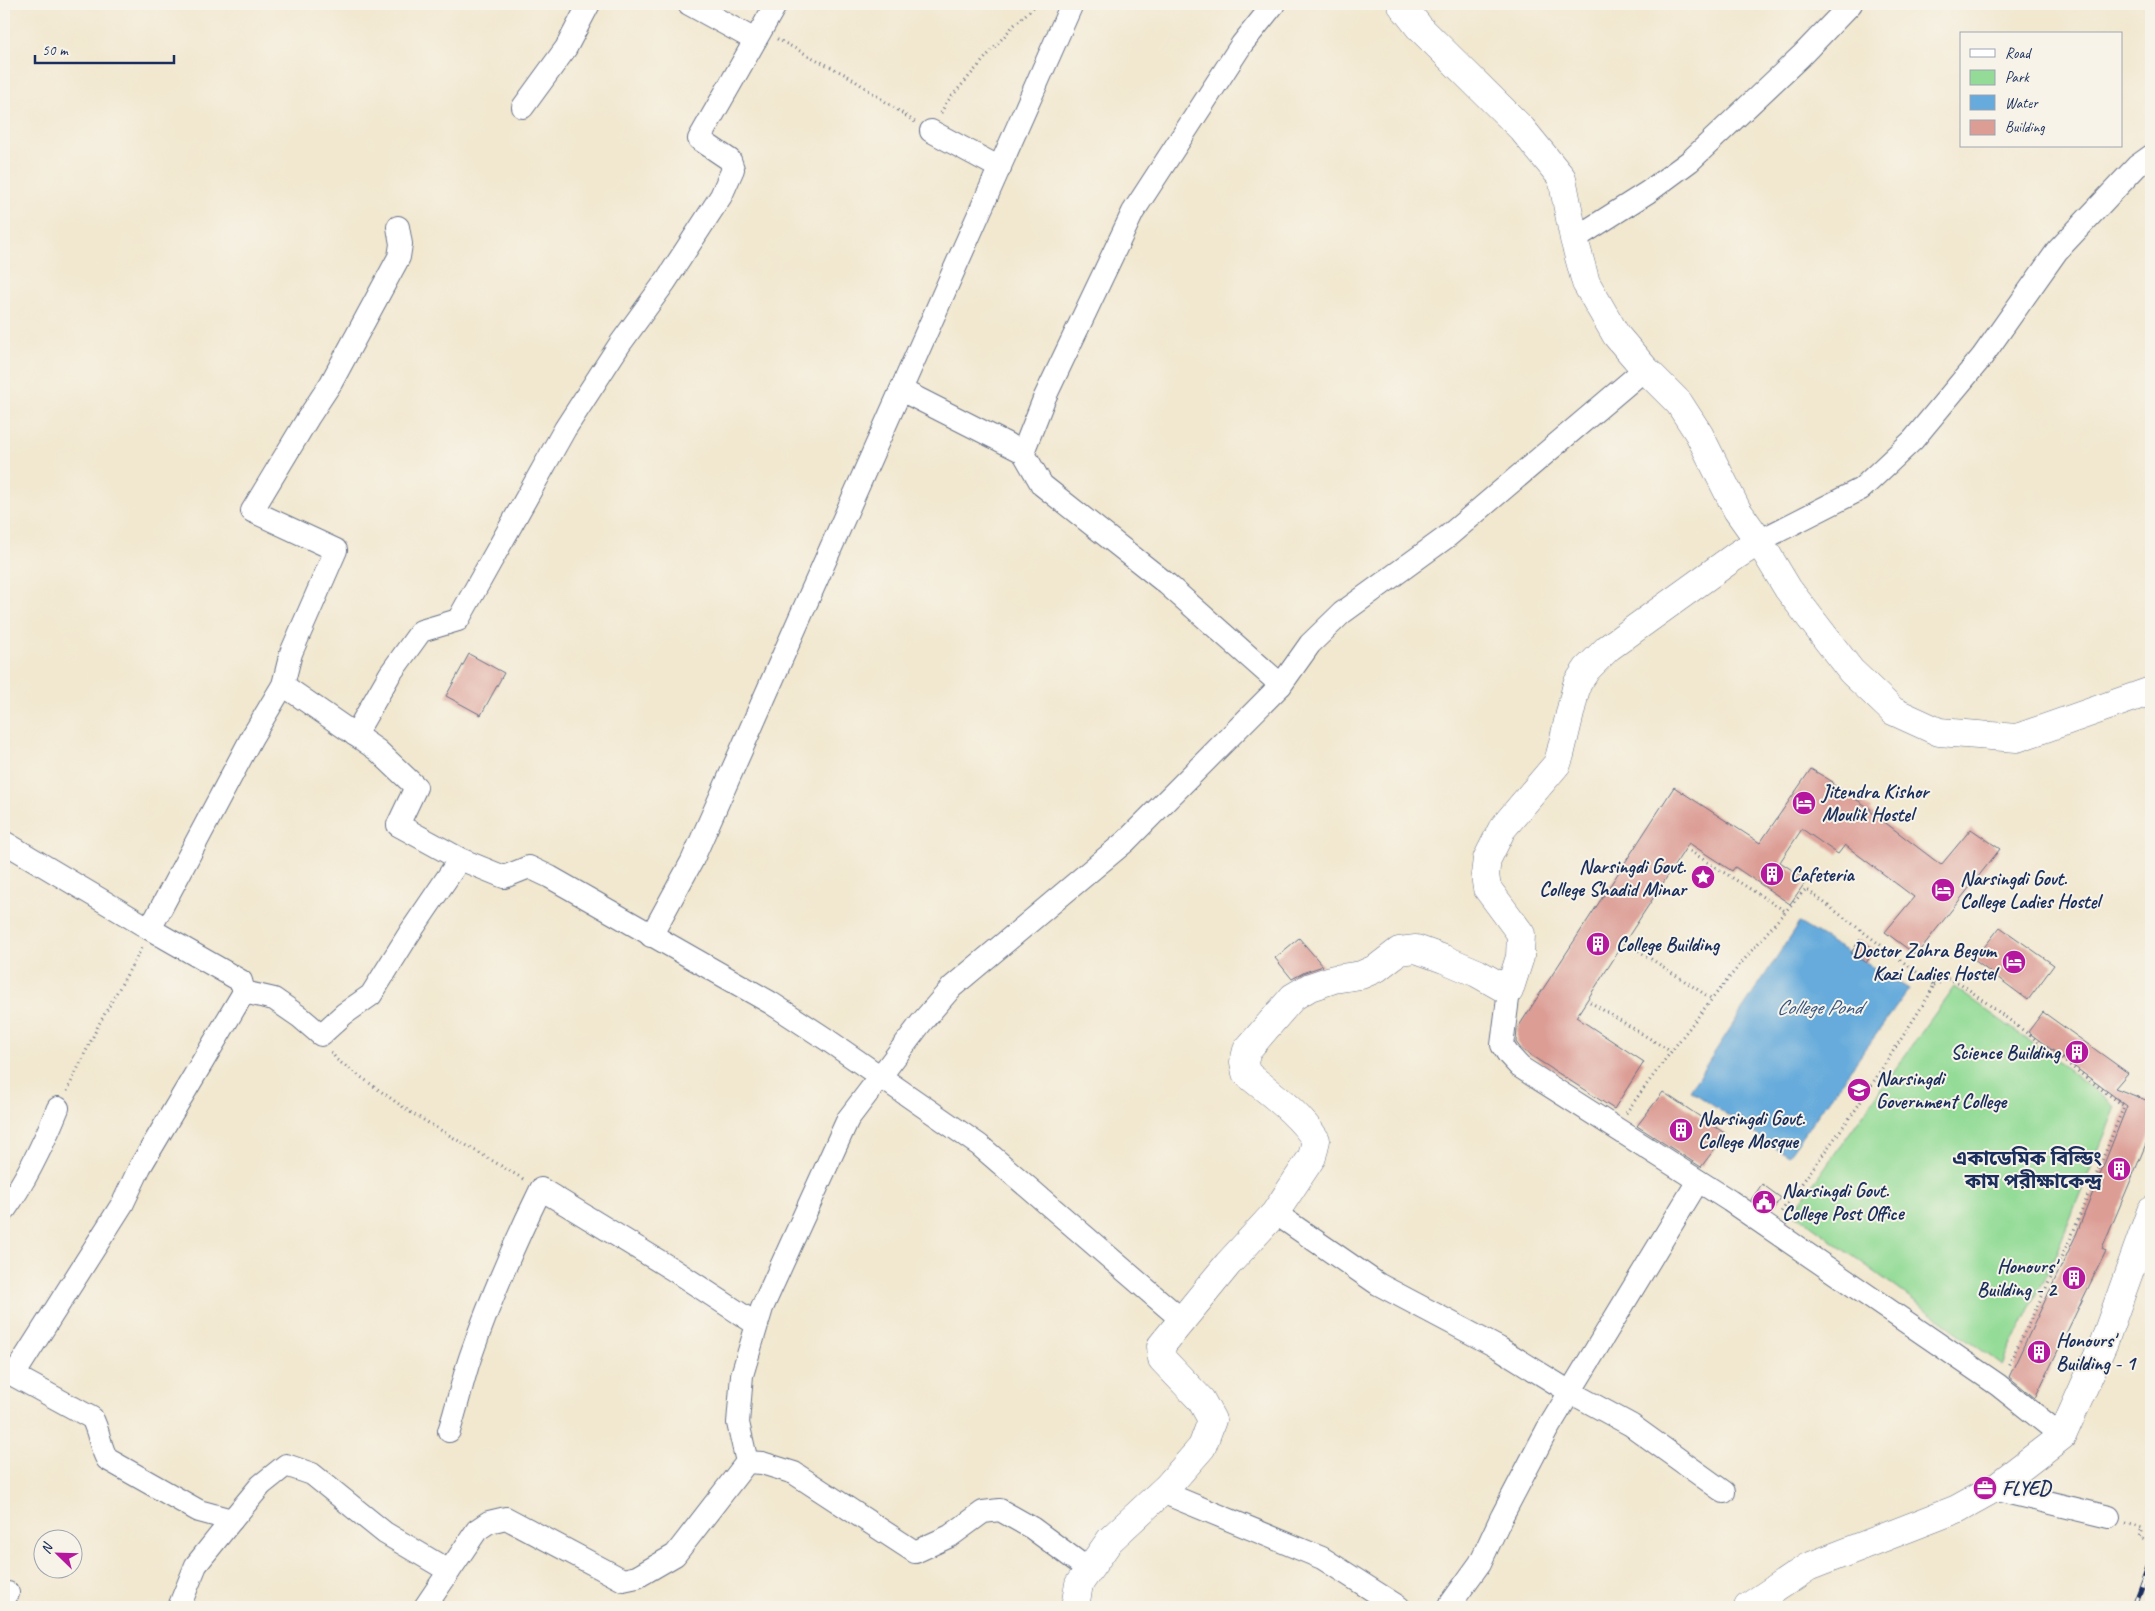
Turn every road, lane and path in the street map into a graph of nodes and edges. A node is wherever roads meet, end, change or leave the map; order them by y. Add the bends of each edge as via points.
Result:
1 (589, 4) edge
2 (689, 4) edge
3 (776, 4) edge
4 (1038, 4) edge
5 (1072, 4) edge
6 (1274, 4) edge
7 (1401, 4) edge
8 (1851, 4) edge
9 (758, 35) junction
10 (523, 107) dead end
11 (931, 131) junction
12 (2151, 156) edge
13 (1000, 168) junction
14 (398, 227) dead end
15 (1574, 240) junction
16 (1645, 369) junction
17 (901, 390) junction
18 (1023, 452) junction
19 (1759, 541) junction
20 (283, 685) junction
21 (1281, 685) junction
22 (2151, 691) edge
23 (355, 735) junction
24 (4, 842) edge
25 (1690, 850) dead end
26 (460, 859) junction
27 (1785, 911) junction
28 (150, 929) junction
29 (651, 936) junction
30 (1630, 945) dead end
31 (1934, 985) junction
32 (1509, 991) junction
33 (244, 992) junction
34 (1712, 999) junction
35 (1590, 1002) dead end
36 (321, 1035) junction
37 (1670, 1051) junction
38 (880, 1076) junction
39 (58, 1108) joint
40 (1616, 1127) junction
41 (1698, 1180) junction
42 (541, 1190) junction
43 (2151, 1211) edge
44 (4, 1212) edge
45 (1276, 1213) junction
46 (1769, 1229) junction
47 (1182, 1320) junction
48 (756, 1324) junction
49 (9, 1373) edge
50 (1998, 1385) junction
51 (1570, 1392) junction
52 (449, 1431) dead end
53 (2062, 1436) junction
54 (747, 1462) junction
55 (1993, 1490) junction
56 (1162, 1492) junction
57 (1724, 1492) dead end
58 (2109, 1517) dead end
59 (232, 1520) junction
60 (2142, 1528) dead end
61 (2151, 1529) edge
62 (1089, 1570) junction
63 (449, 1571) junction
64 (1449, 1606) edge
65 (179, 1607) edge
66 (425, 1607) edge
67 (1075, 1607) edge
68 (1399, 1607) edge
69 (1748, 1607) edge

1 - 10 street via 566,48
2 - 9 street
3 - 9 street
4 - 11 path via 1013,26 946,102
5 - 13 street
6 - 18 street via 1242,44 1133,212 1044,399
7 - 15 street via 1419,27 1522,129 1562,178
8 - 15 street via 1802,56 1690,160
9 - 11 path via 848,76
9 - 23 street via 699,139 730,160 733,169 721,196 565,429 458,620 421,631 390,674
11 - 13 street
12 - 19 street via 2137,166 2057,251 1982,356 1913,440 1860,489
13 - 17 street
14 - 20 street via 399,257 331,383 252,511 336,550 291,653
15 - 16 street via 1586,283 1616,335
16 - 19 street via 1679,403 1700,434 1737,510
16 - 21 street via 1448,536 1342,613 1310,644
17 - 18 street
17 - 29 street via 692,861
18 - 21 street via 1042,485 1167,584
19 - 22 street via 1788,589 1851,671 1893,711 1939,732 2017,738
19 - 32 street via 1608,648 1576,684 1557,764 1502,829 1486,859 1487,888 1521,934 1520,957
20 - 23 street
20 - 28 street
21 - 38 street via 1126,841 952,987
23 - 26 street via 377,750 416,787 398,825
24 - 28 street
25 - 27 path
26 - 29 street via 504,877 529,867
26 - 36 street via 371,995
27 - 31 path via 1806,889
27 - 34 path
28 - 33 street via 241,981
28 - 39 path
29 - 38 street via 771,1003
30 - 34 path
31 - 46 path via 1856,1109
31 - 50 path via 1948,980 1960,984 2124,1106 2072,1235
32 - 40 street via 1502,1036 1502,1045 1508,1054 1520,1067
32 - 45 street via 1477,973 1416,949 1399,952 1362,975 1334,979 1293,997 1247,1050 1244,1062 1246,1072 1294,1113 1316,1140 1312,1157
33 - 36 street via 274,999
33 - 49 street via 140,1167 123,1203
34 - 37 path
35 - 37 path
36 - 42 path via 337,1060 410,1112
37 - 40 path
38 - 47 street via 979,1146
38 - 48 street via 848,1120
39 - 44 street via 41,1151
40 - 41 street
41 - 46 street
41 - 51 street
42 - 48 street
42 - 52 street via 516,1240 469,1360
43 - 53 street via 2104,1342
45 - 47 street
45 - 51 street via 1378,1284 1498,1348
46 - 50 street
47 - 56 street via 1161,1346 1162,1359 1201,1400 1212,1420 1202,1447
48 - 54 street via 742,1375 738,1422
49 - 59 street via 92,1418 107,1459 199,1511
50 - 53 street
51 - 57 street via 1631,1425
51 - 64 street via 1546,1430 1480,1563
53 - 55 street
54 - 62 street via 794,1473 915,1552 950,1536 983,1512 1000,1510 1032,1528
54 - 63 street via 675,1555 637,1577 623,1580 506,1518 489,1522 477,1530
55 - 58 street
55 - 69 street via 1957,1509 1808,1567
56 - 62 street via 1110,1540
56 - 68 street via 1322,1558
59 - 63 street via 261,1485 286,1465 312,1474 385,1533
59 - 65 street via 196,1564
60 - 61 path via 2139,1538 2147,1540
62 - 67 street via 1079,1584
63 - 66 street

